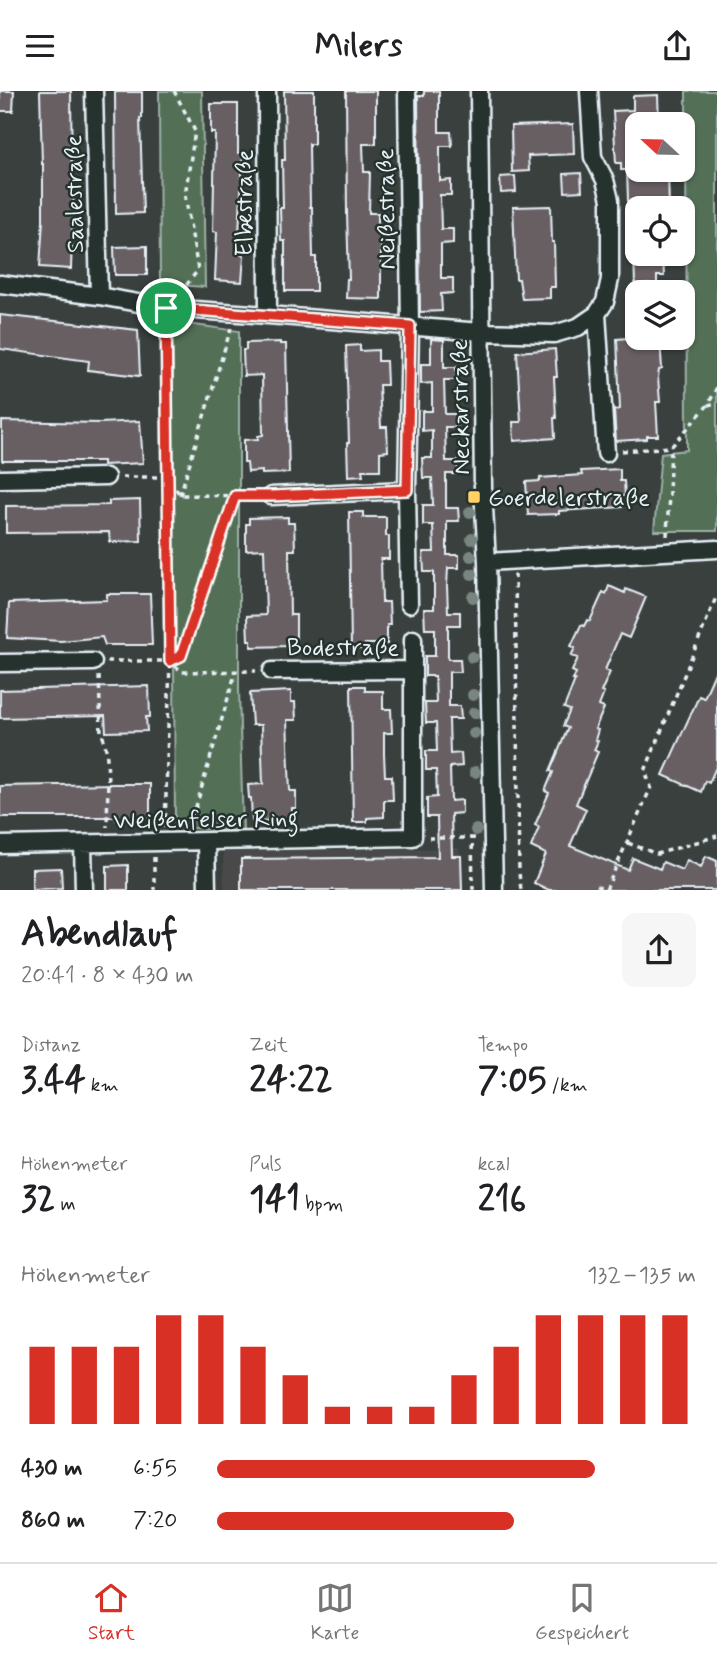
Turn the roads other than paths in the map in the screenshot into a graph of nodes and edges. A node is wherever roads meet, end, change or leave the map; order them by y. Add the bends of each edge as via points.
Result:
1 (94, 91) edge
2 (267, 91) edge
3 (407, 91) edge
4 (479, 91) edge
5 (589, 91) edge
6 (0, 284) edge
7 (99, 296) junction
8 (597, 314) junction
9 (268, 315) junction
10 (410, 326) junction
11 (481, 332) junction
12 (606, 453) road end
13 (106, 477) road end
14 (0, 479) edge
15 (407, 490) junction
16 (271, 496) road end
17 (717, 549) edge
18 (487, 562) junction
19 (410, 604) dead end
20 (413, 639) dead end
21 (93, 662) road end
22 (0, 663) edge
23 (414, 670) junction
24 (272, 671) road end
25 (205, 842) junction
26 (83, 844) junction
27 (0, 845) edge
28 (84, 890) edge
29 (206, 890) edge
30 (494, 890) edge

1 - 7 street, Saalestraße
2 - 9 street, Elbestraße
3 - 10 street, Neißestraße
4 - 11 street, Neckarstraße
5 - 8 street via 593,157 610,200 610,279
6 - 7 street
7 - 9 street via 166,308
8 - 11 street via 578,327 554,334
8 - 12 street
9 - 10 street
10 - 11 street
10 - 15 street
11 - 18 street, Neckarstraße
13 - 14 street
15 - 16 street
15 - 19 street
17 - 18 street
18 - 30 street, Neckarstraße
20 - 23 street
21 - 22 street
23 - 24 street, Bodestraße
23 - 25 street, Weißenfelser Ring via 413,837
25 - 26 street, Weißenfelser Ring
25 - 29 street
26 - 27 street, Weißenfelser Ring
26 - 28 street

